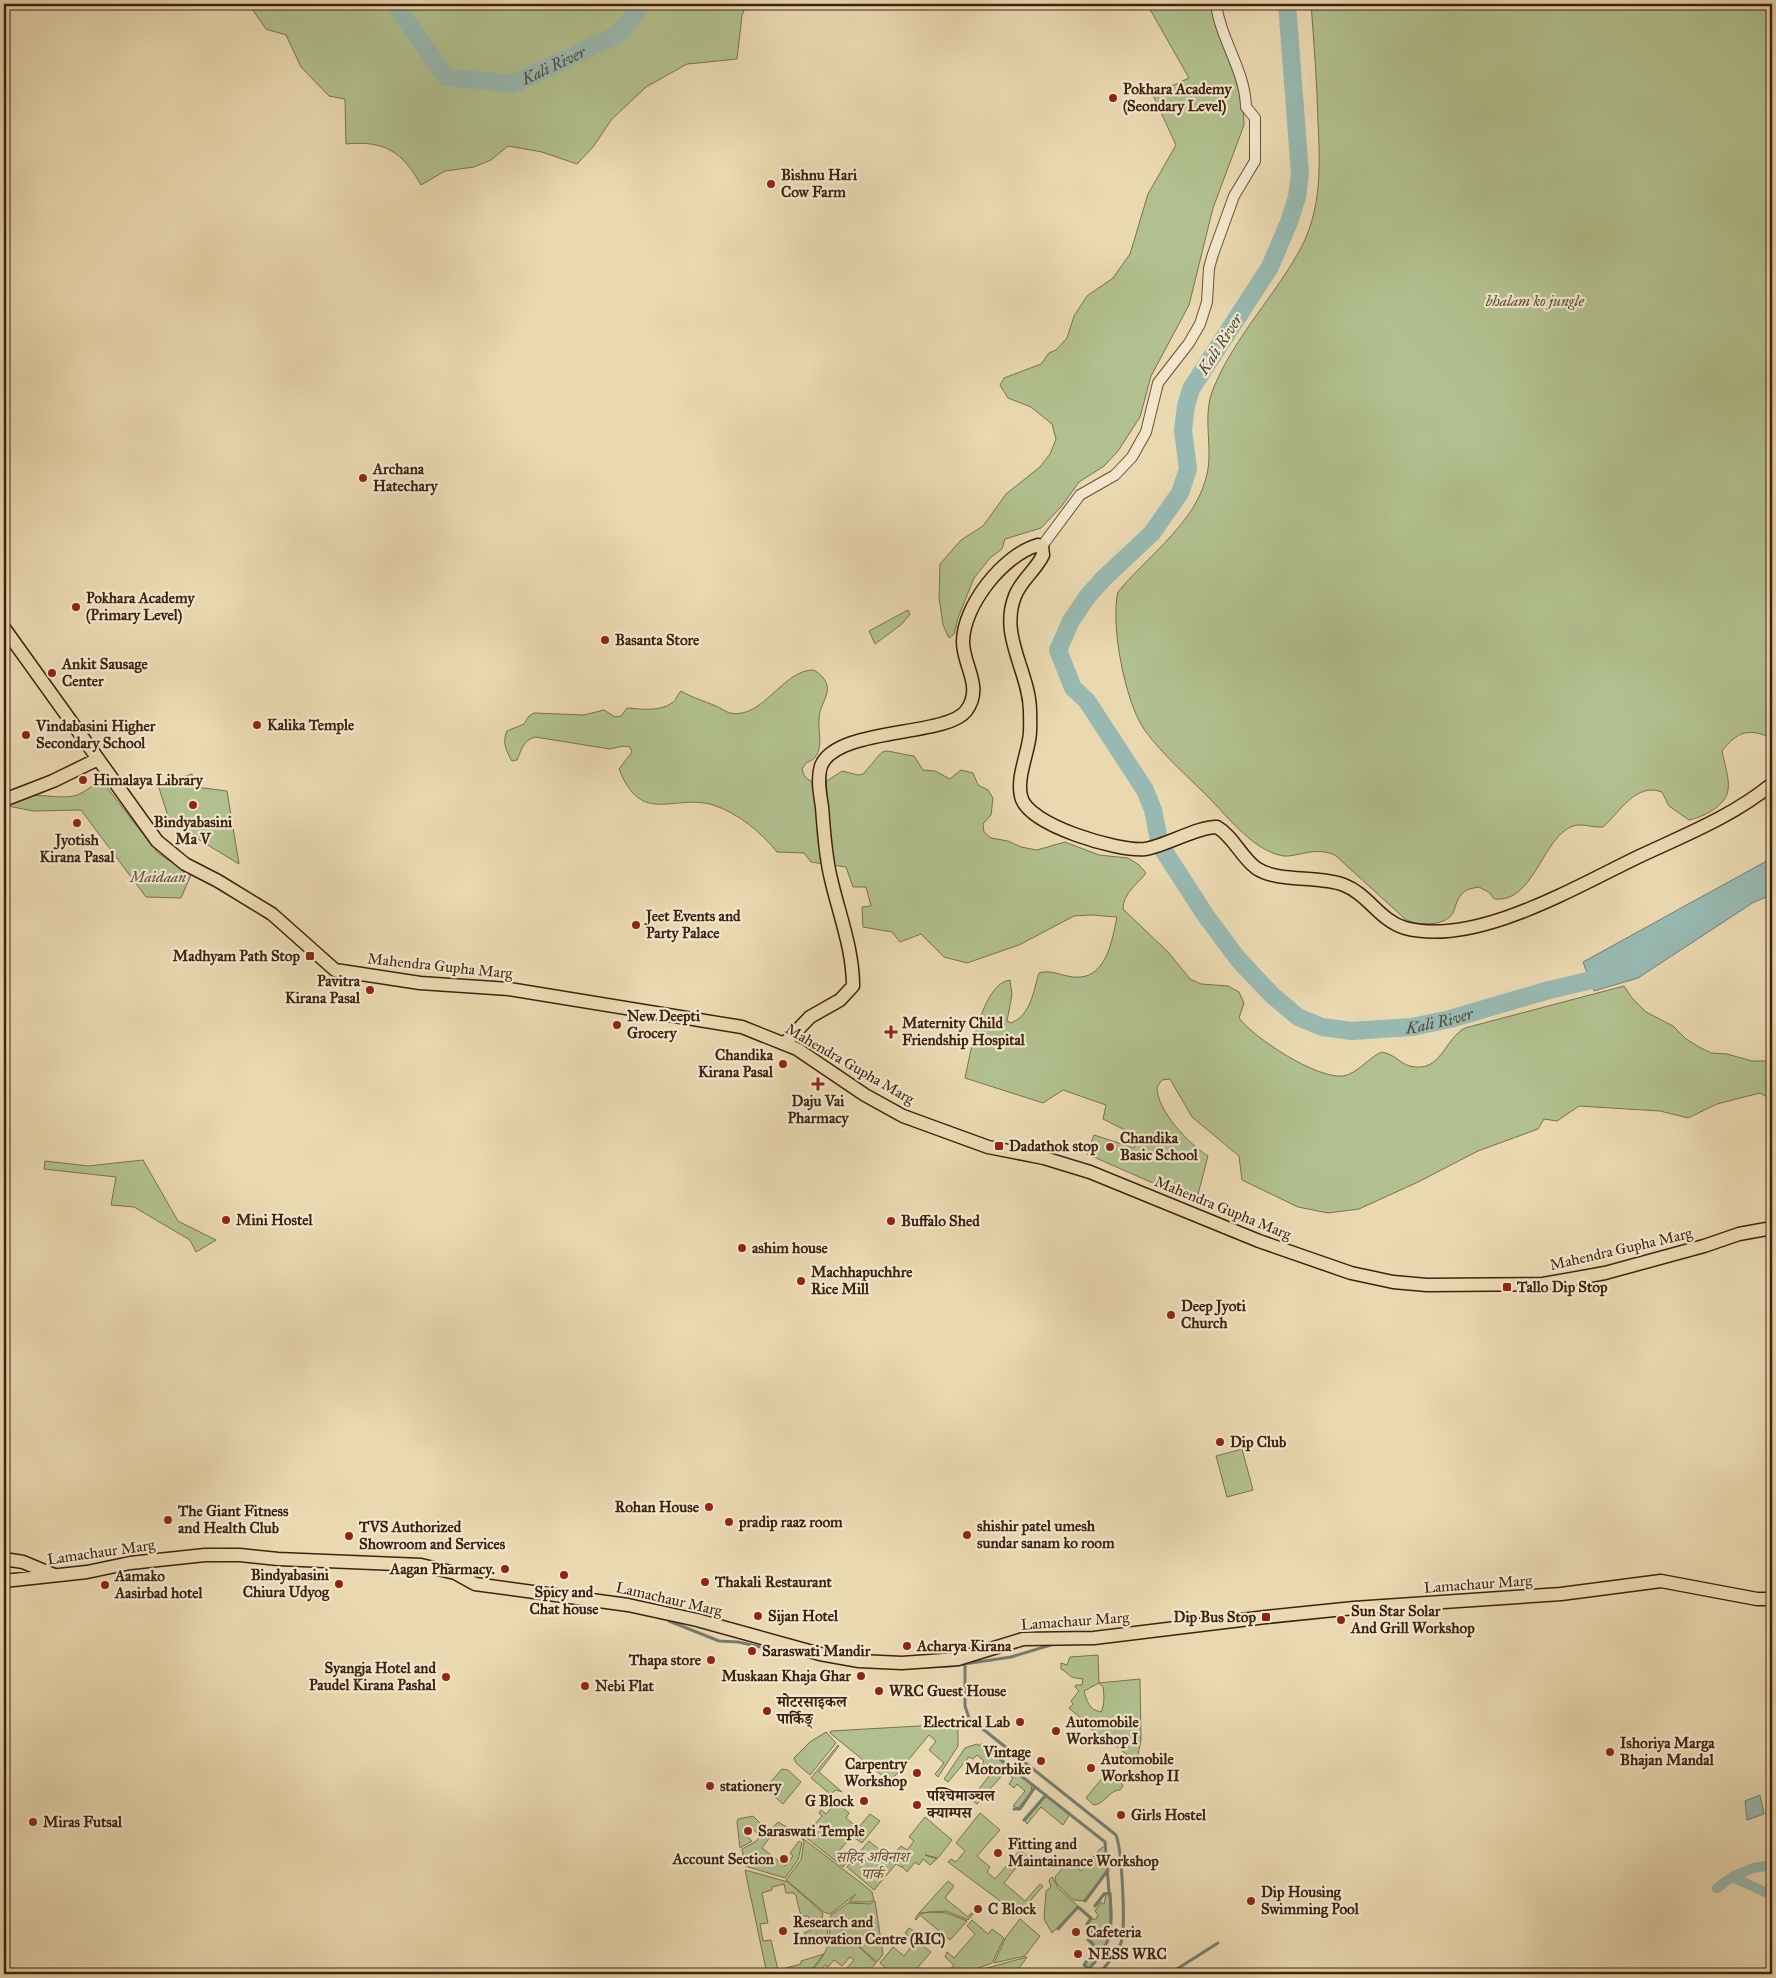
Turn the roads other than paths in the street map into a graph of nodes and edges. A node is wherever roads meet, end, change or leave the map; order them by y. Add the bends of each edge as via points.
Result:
1 (1216, 4) edge
2 (1042, 546) junction
3 (4, 628) edge
4 (98, 759) junction
5 (1772, 784) edge
6 (4, 800) edge
7 (784, 1044) junction
8 (1772, 1228) edge
9 (4, 1558) edge
10 (56, 1576) junction
11 (4, 1581) edge
12 (1772, 1599) edge

1 - 2 street via 1224,40 1245,90 1246,107 1255,118 1255,161 1234,196 1213,254 1207,302 1200,324 1158,383 1140,445 1115,476 1091,487 1071,504
2 - 5 main road via 1044,551 1040,560 1020,586 1012,608 1011,635 1030,704 1030,739 1020,790 1021,798 1038,817 1075,834 1130,848 1155,846 1214,827 1220,829 1248,861 1264,872 1334,882 1356,890 1390,921 1404,928 1451,930 1530,908 1694,831 1751,800
2 - 7 main road via 1024,551 1002,568 969,613 963,634 964,653 974,689 966,711 948,721 906,729 842,748 822,765 826,858 847,939 853,986 840,1000 810,1017
3 - 4 main road, Mahendra Gupha Marg
4 - 6 main road
4 - 7 main road, Mahendra Gupha Marg via 157,841 185,864 272,914 335,970 420,983 509,989 679,1015 742,1027
7 - 8 main road, Mahendra Gupha Marg via 797,1049 865,1095 912,1119 988,1147 1044,1158 1090,1172 1259,1241 1351,1273 1392,1282 1427,1285 1543,1284 1605,1273 1740,1234
9 - 10 main road
10 - 11 main road, Lamachaur Marg
10 - 12 main road, Lamachaur Marg via 130,1563 205,1555 421,1565 456,1573 475,1584 628,1605 698,1620 820,1654 859,1661 902,1663 958,1659 1023,1639 1094,1638 1285,1615 1561,1594 1651,1582

